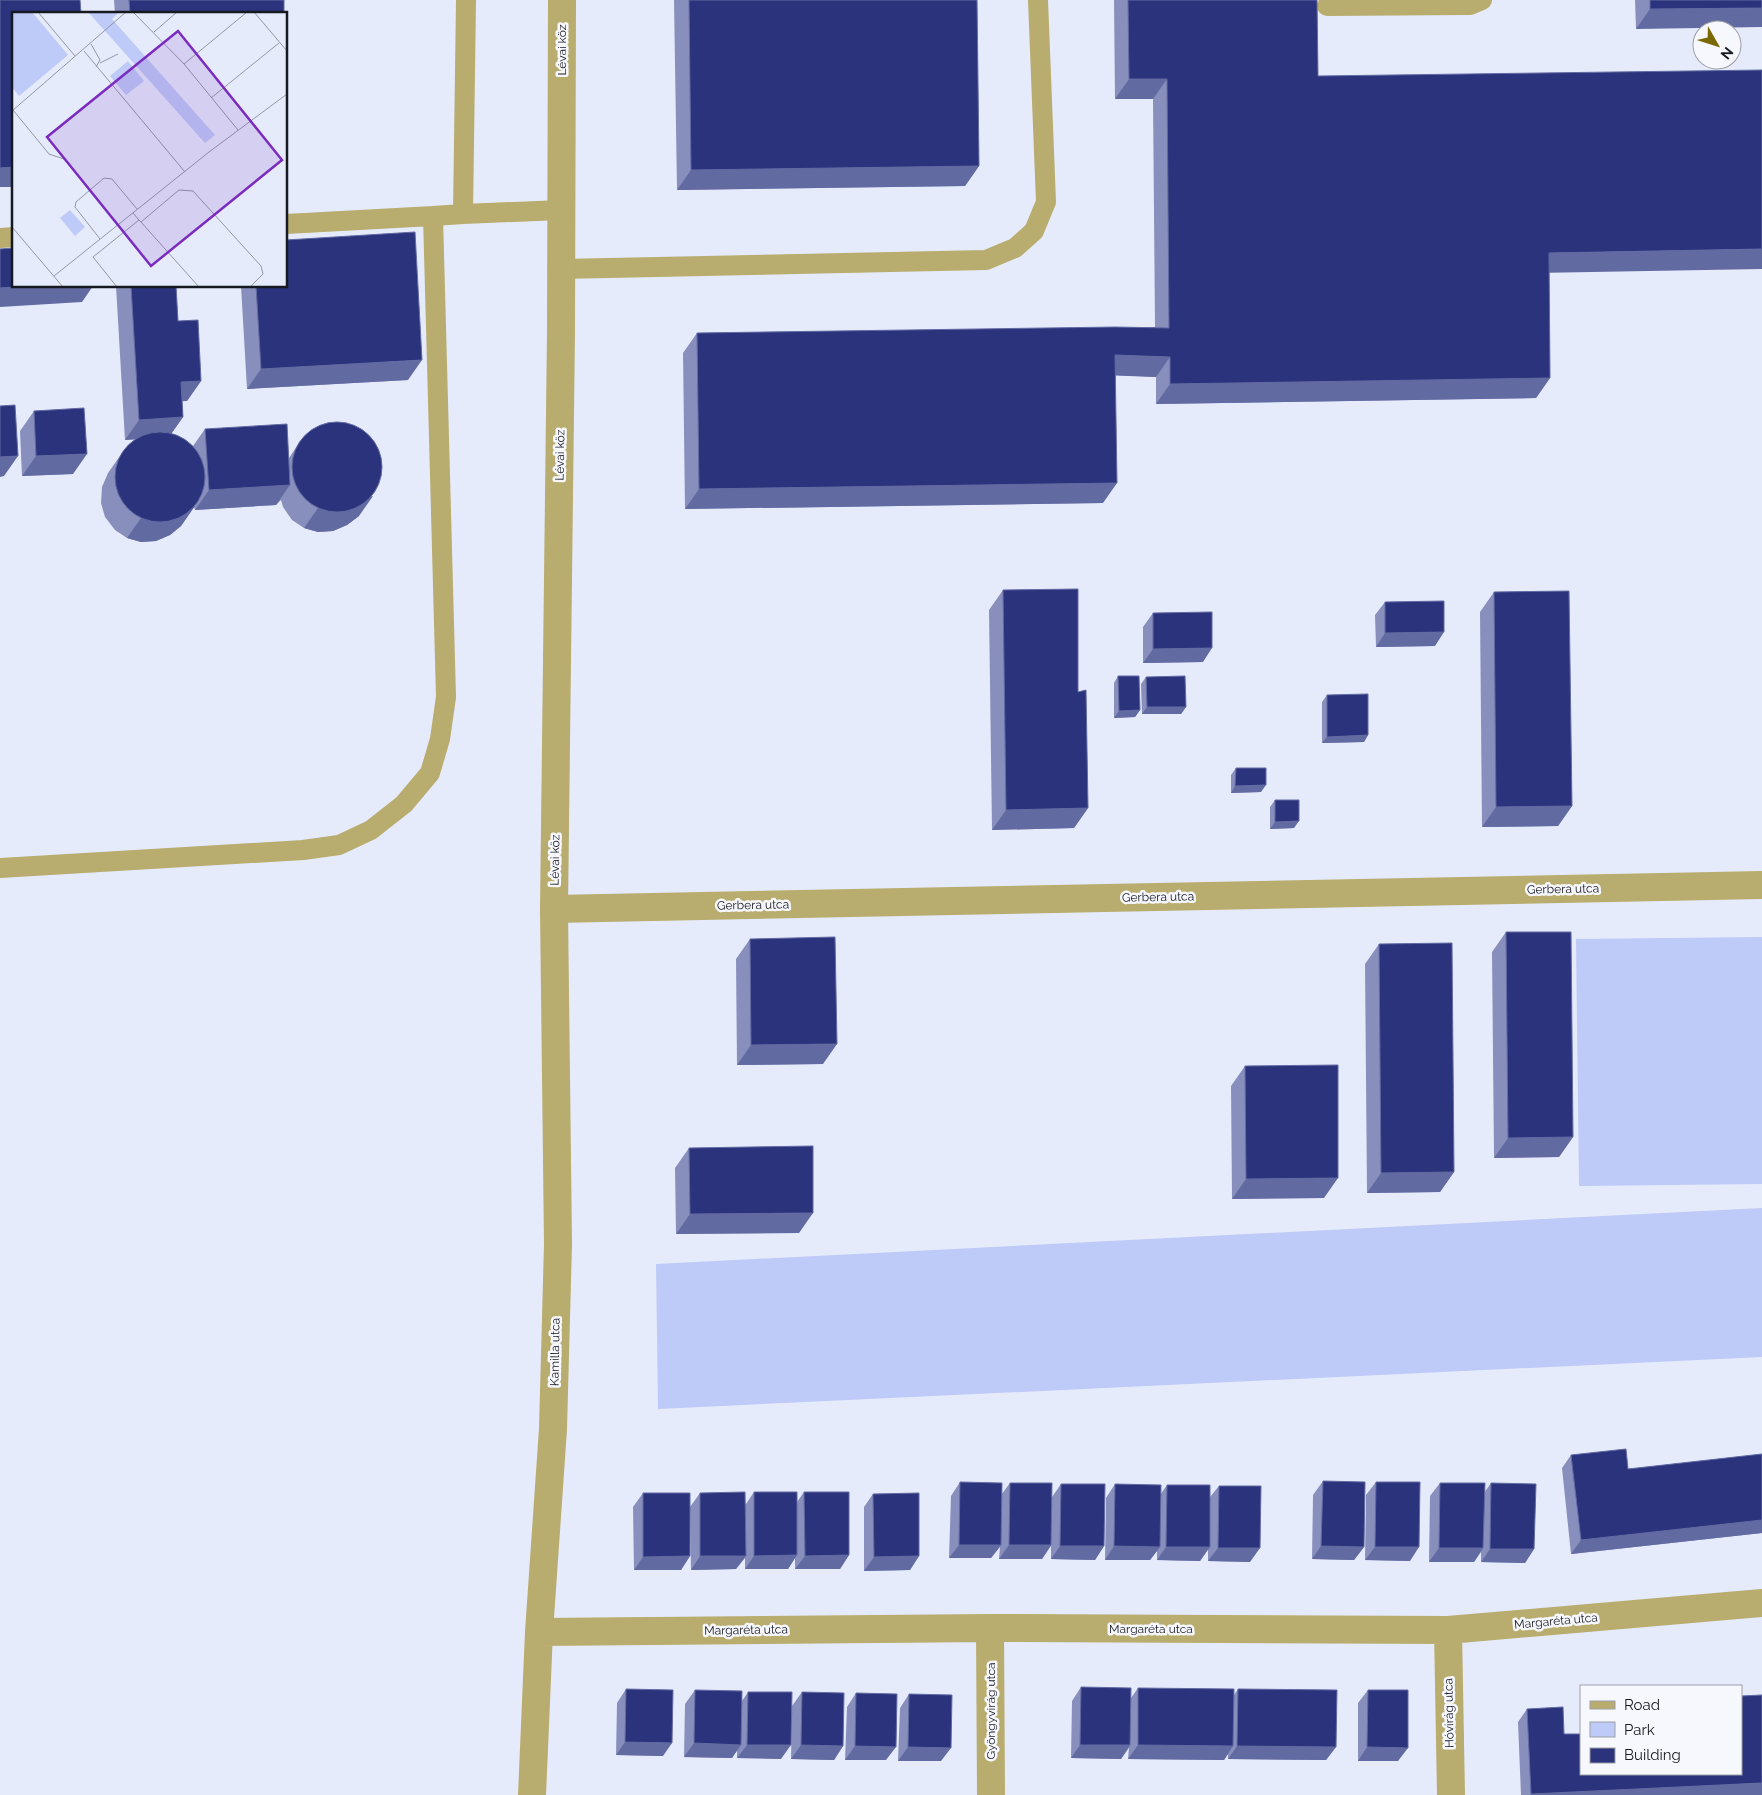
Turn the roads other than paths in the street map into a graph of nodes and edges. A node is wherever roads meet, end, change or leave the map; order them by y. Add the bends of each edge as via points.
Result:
1 (466, 0) edge
2 (562, 0) edge
3 (1038, 0) edge
4 (1482, 0) edge
5 (1327, 6) dead end
6 (562, 210) junction
7 (463, 214) junction
8 (433, 216) junction
9 (288, 224) edge
10 (561, 269) junction
11 (0, 868) edge
12 (1762, 884) edge
13 (554, 909) junction
14 (1762, 1603) edge
15 (990, 1628) junction
16 (1448, 1630) junction
17 (539, 1632) junction
18 (532, 1795) edge
19 (991, 1795) edge
20 (1451, 1795) edge

1 - 7 lane
2 - 6 street, Lévai köz
3 - 10 lane via 1046,202 1034,230 1014,248 986,260
4 - 5 lane via 1470,5
6 - 7 lane
6 - 10 street, Lévai köz
7 - 8 lane
8 - 9 lane
8 - 11 lane via 446,697 440,739 430,773 404,804 371,830 338,845 303,850
10 - 13 street, Lévai köz
12 - 13 street, Gerbera utca
13 - 17 street, Kamilla utca via 558,1244 553,1429
14 - 16 street, Margaréta utca
15 - 16 street, Margaréta utca
15 - 17 street, Margaréta utca
15 - 19 street, Gyöngyvirág utca
16 - 20 street, Hóvirág utca
17 - 18 street, Kamilla utca

